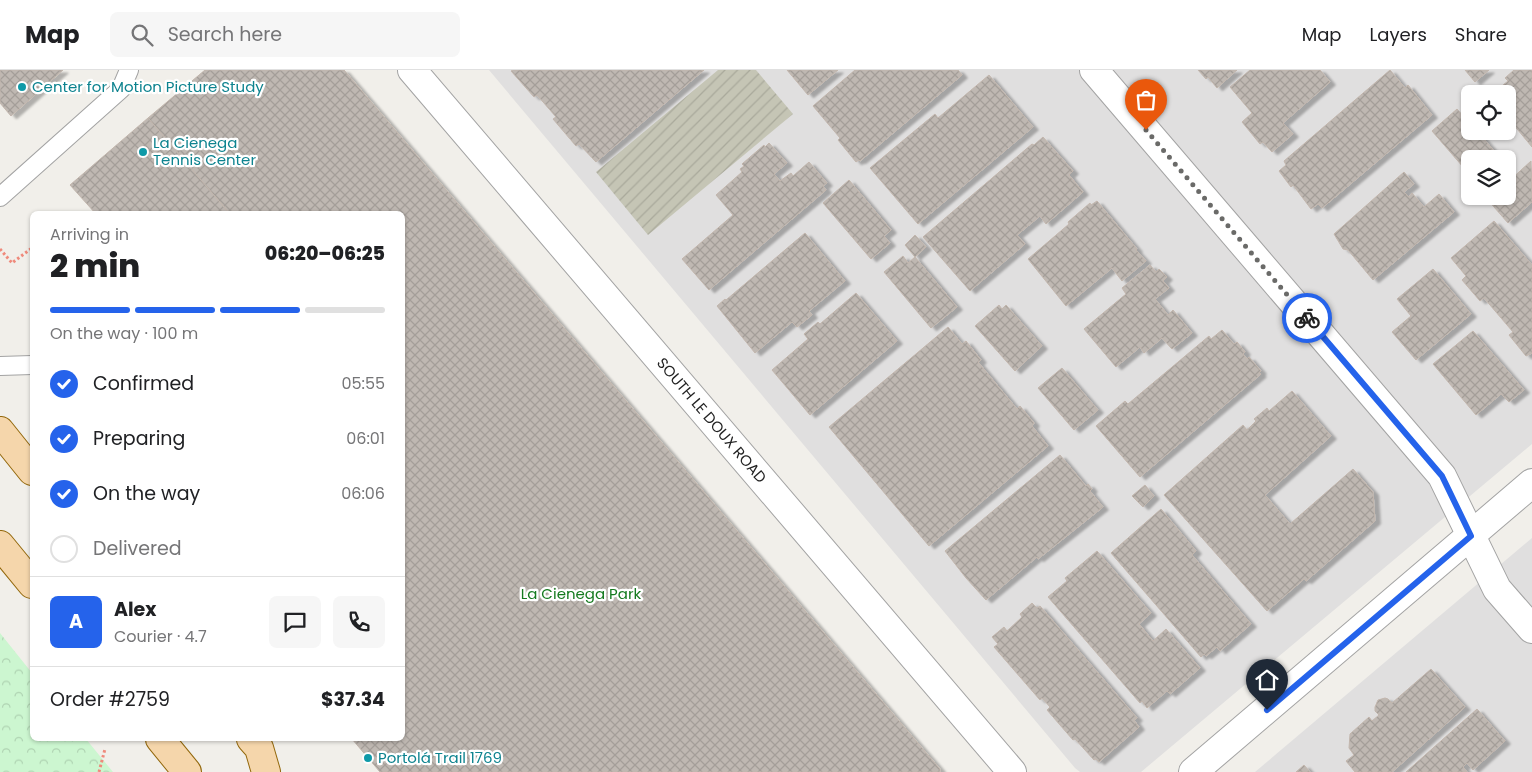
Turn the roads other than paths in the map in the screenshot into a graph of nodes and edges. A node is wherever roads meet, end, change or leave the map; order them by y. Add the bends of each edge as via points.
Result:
1 (129, 70) edge
2 (412, 70) edge
3 (1094, 70) edge
4 (0, 197) edge
5 (30, 365) edge
6 (0, 366) edge
7 (0, 431) edge
8 (30, 468) edge
9 (1532, 484) edge
10 (1471, 536) junction
11 (0, 545) edge
12 (30, 582) edge
13 (1532, 629) edge
14 (162, 741) edge
15 (253, 741) edge
16 (187, 772) edge
17 (266, 772) edge
18 (1012, 772) edge
19 (1194, 772) edge

1 - 4 lane via 121,89
2 - 18 street, SOUTH LE DOUX ROAD
3 - 10 street via 1442,476
5 - 6 lane
7 - 8 main road
9 - 10 street
10 - 13 street via 1497,589
10 - 19 street
11 - 12 main road
14 - 16 main road
15 - 17 main road

